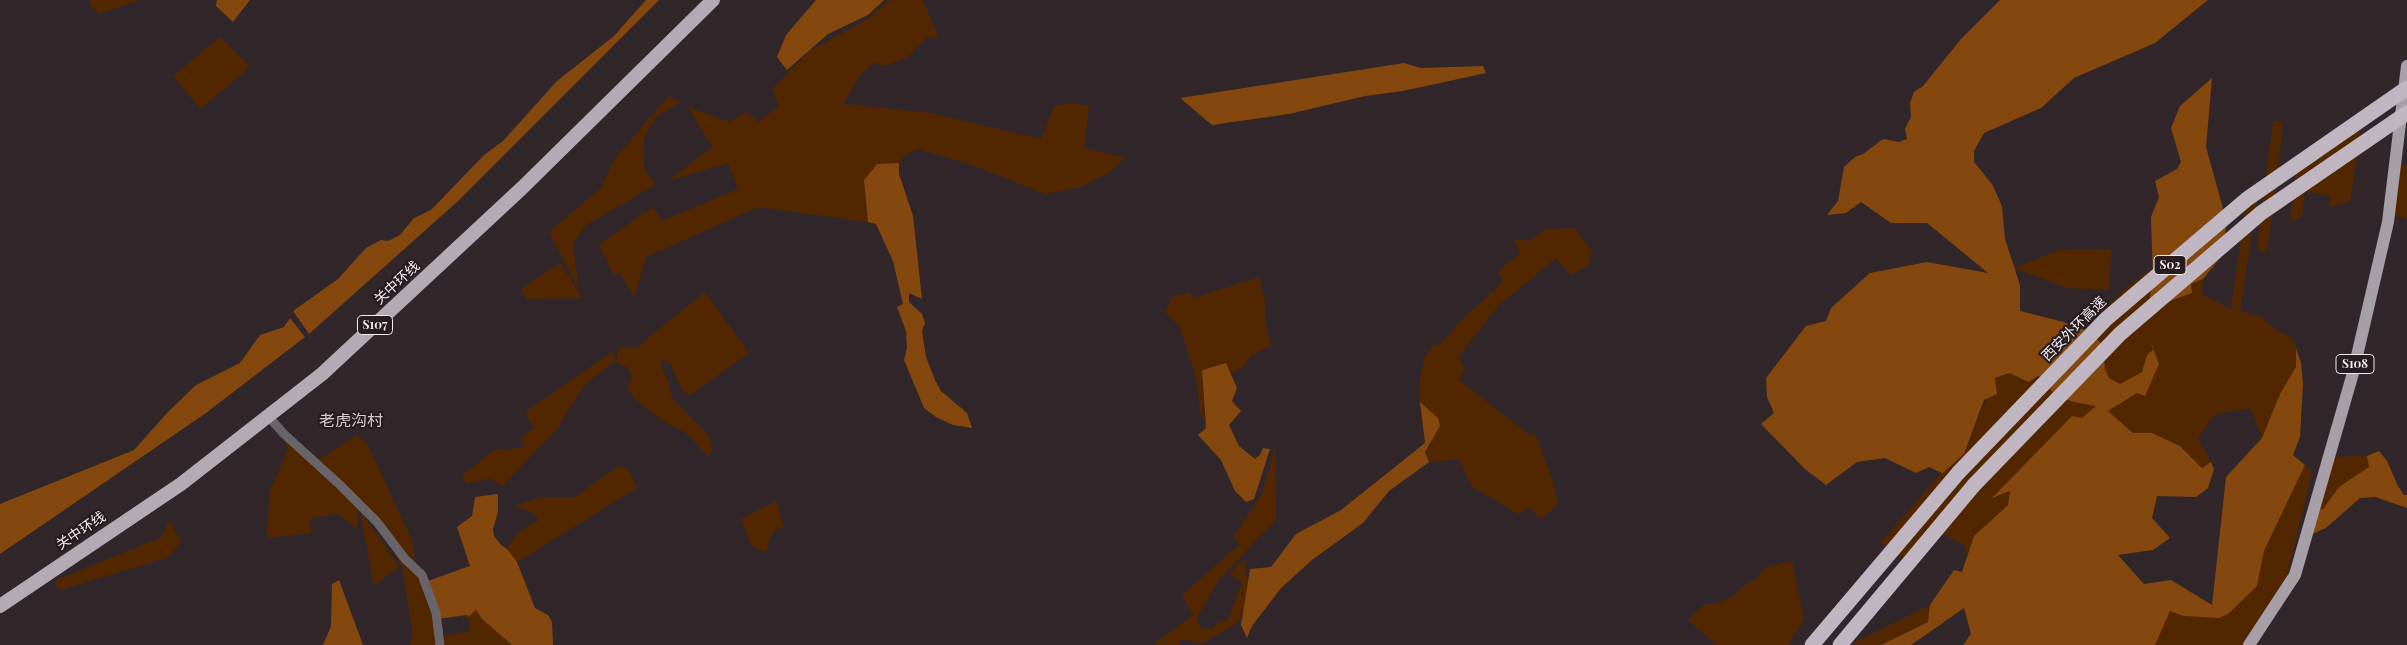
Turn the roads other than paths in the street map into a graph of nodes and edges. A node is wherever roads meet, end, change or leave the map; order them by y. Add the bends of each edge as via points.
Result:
1 (702, 0) edge
2 (712, 0) edge
3 (2407, 66) edge
4 (2407, 88) edge
5 (2407, 113) edge
6 (268, 416) junction
7 (0, 596) edge
8 (0, 606) edge
9 (1845, 640) edge
10 (440, 645) edge
11 (1812, 645) edge
12 (2249, 645) edge

1 - 7 highway, 关中环线 / S107 via 516,183 317,368 176,477
2 - 6 highway, 关中环线 / S107 via 522,188 322,374
3 - 12 main road, S108 via 2388,222 2353,373 2295,574
4 - 11 highway, 西安外环高速 / S02, bridge via 2247,199 2106,319 1959,472
5 - 9 highway, S02, bridge via 2261,214 2120,334 1974,485
6 - 8 highway, 关中环线 / S107 via 181,484
6 - 10 street via 377,522 405,559 422,575 436,613

